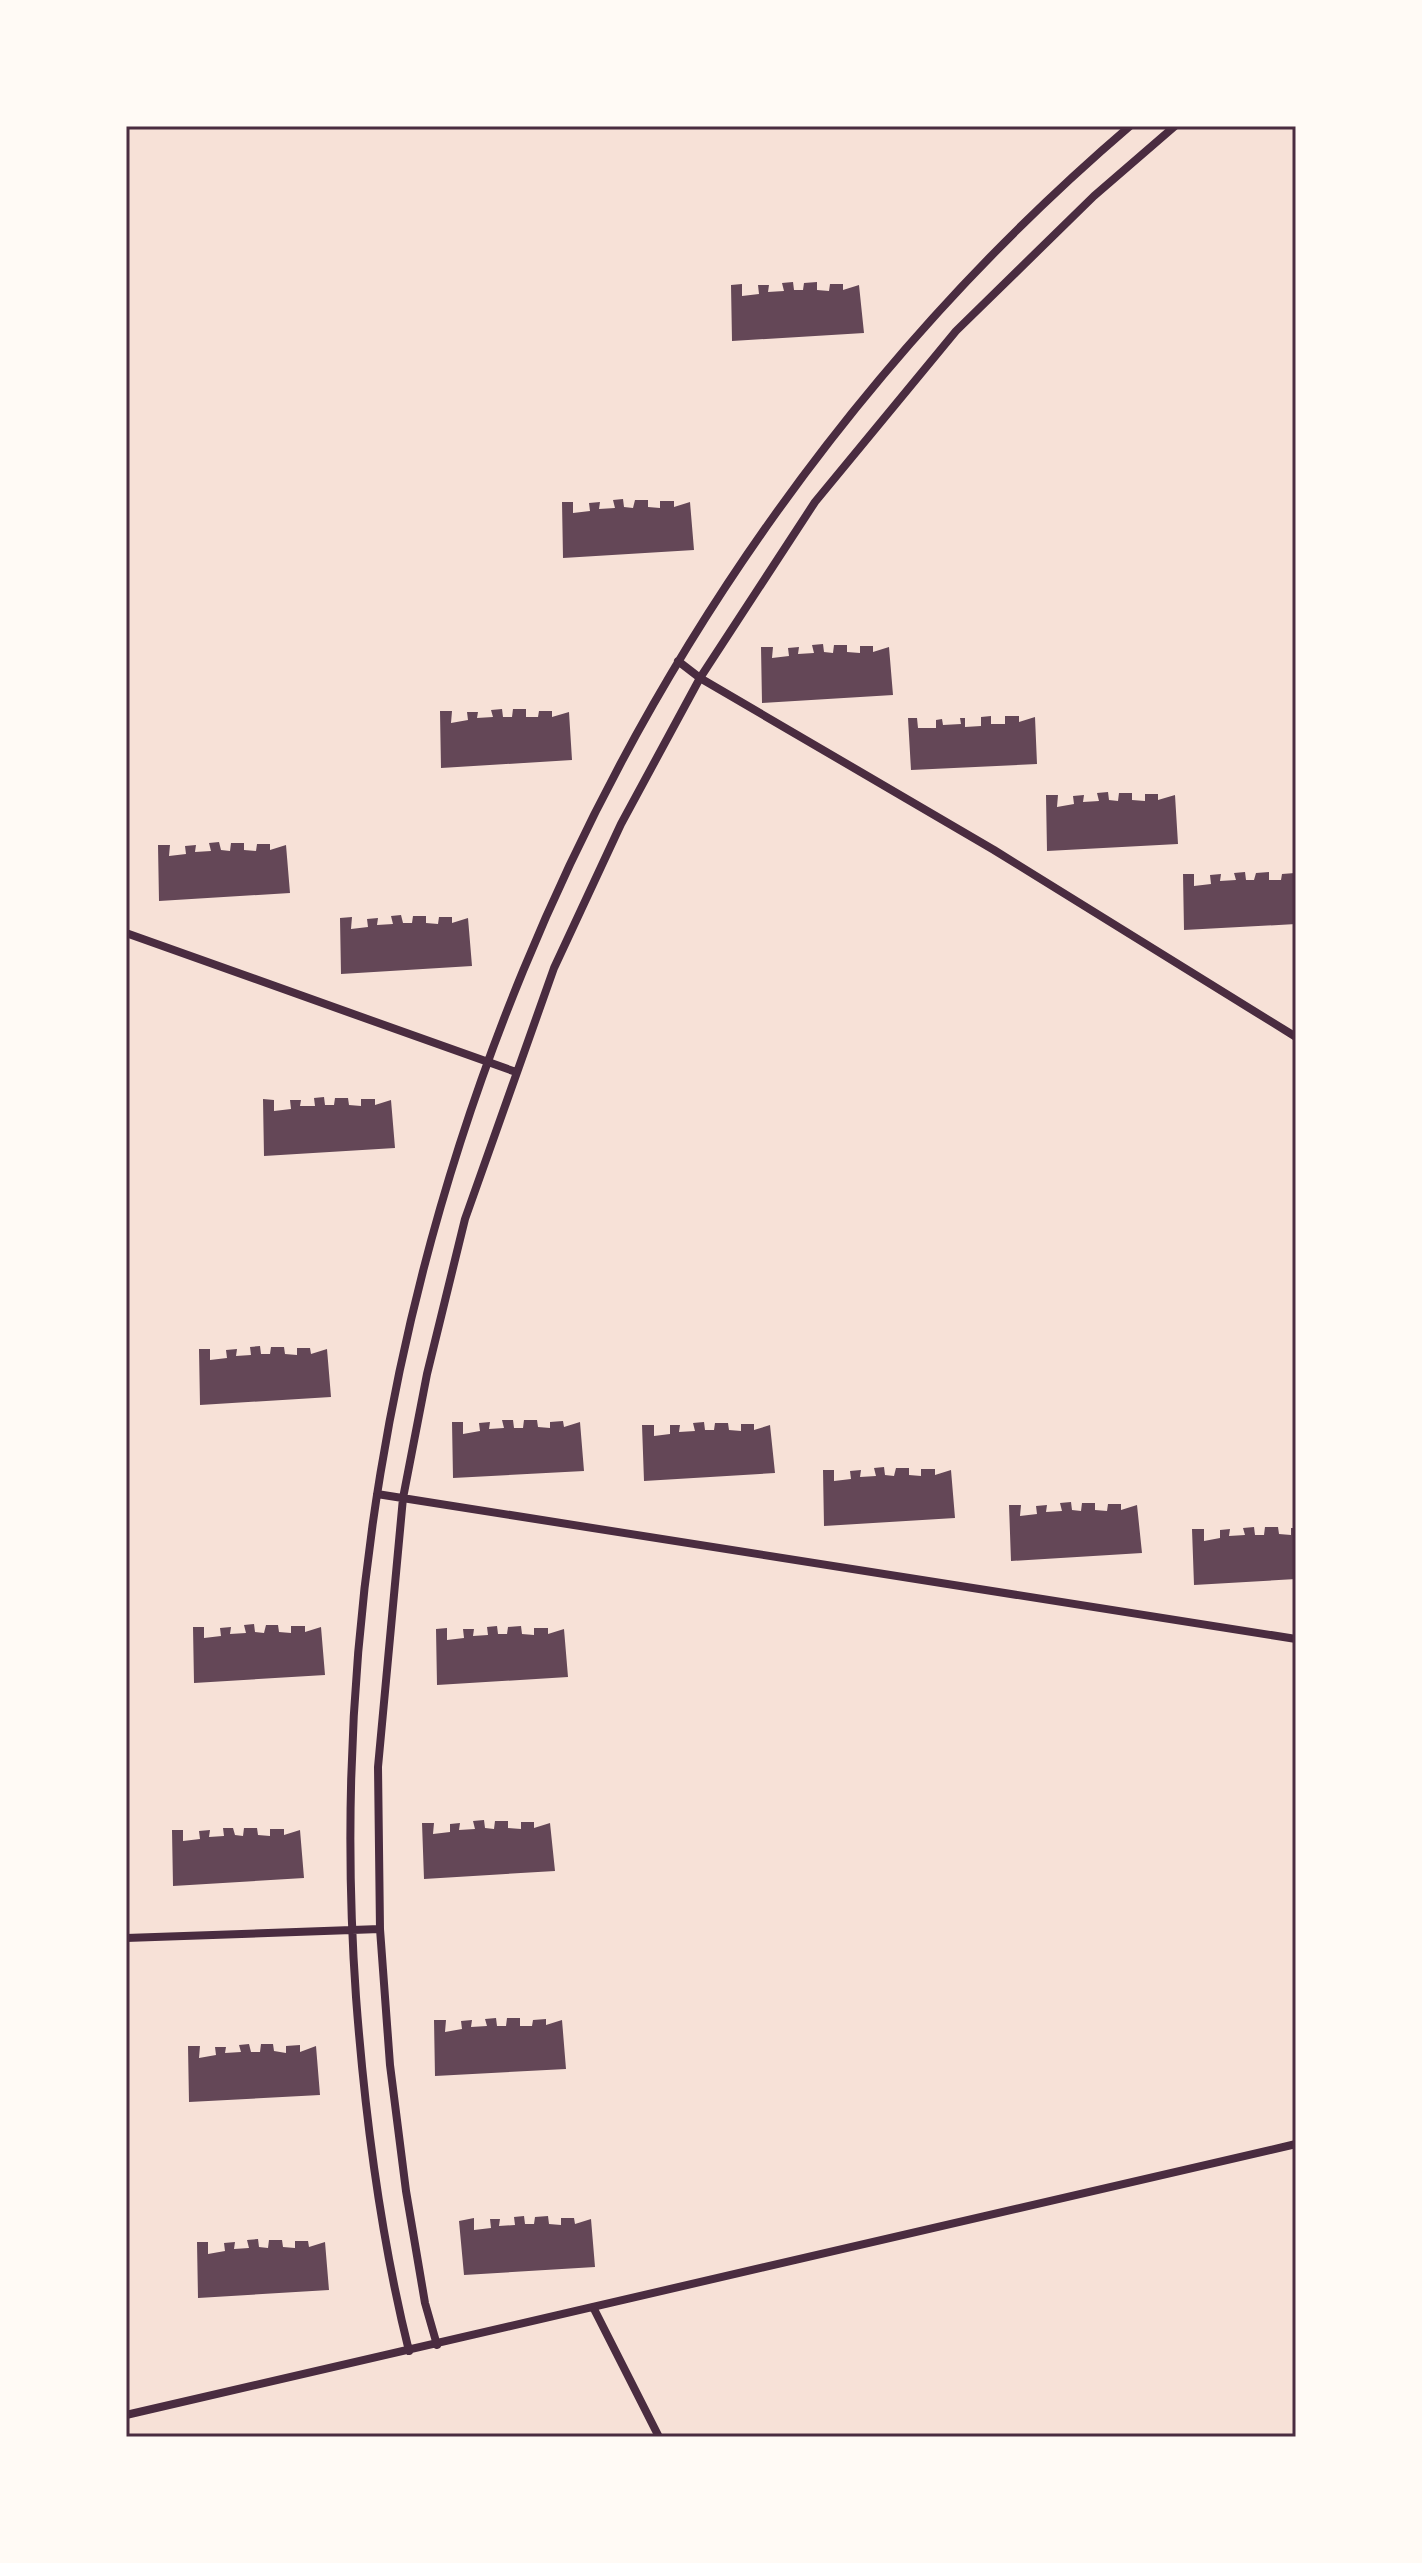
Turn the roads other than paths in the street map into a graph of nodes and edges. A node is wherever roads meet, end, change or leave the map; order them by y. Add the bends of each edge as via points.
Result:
1 (1130, 126) edge
2 (1175, 126) edge
3 (678, 661) junction
4 (700, 678) junction
5 (126, 933) edge
6 (1296, 1037) edge
7 (486, 1063) junction
8 (516, 1072) junction
9 (377, 1494) junction
10 (403, 1498) junction
11 (1296, 1639) edge
12 (380, 1929) junction
13 (351, 1930) junction
14 (126, 1938) edge
15 (1296, 2144) edge
16 (593, 2307) junction
17 (437, 2345) junction
18 (409, 2351) junction
19 (126, 2415) edge
20 (659, 2437) edge

1 - 3 street via 975,273 891,367 795,484
2 - 4 street via 1094,196 956,331 815,502
3 - 4 street
3 - 7 street via 595,809
4 - 6 street via 994,850
4 - 8 street via 621,824 560,954
5 - 7 street
7 - 8 street
7 - 9 street via 430,1239 399,1366
8 - 10 street via 465,1219
9 - 10 street
9 - 13 street via 350,1764
10 - 11 street
10 - 12 street via 378,1767
12 - 13 street
12 - 17 street via 406,2191
13 - 14 street
13 - 18 street via 377,2197
15 - 16 street
16 - 17 street
16 - 20 street
17 - 18 street
18 - 19 street

